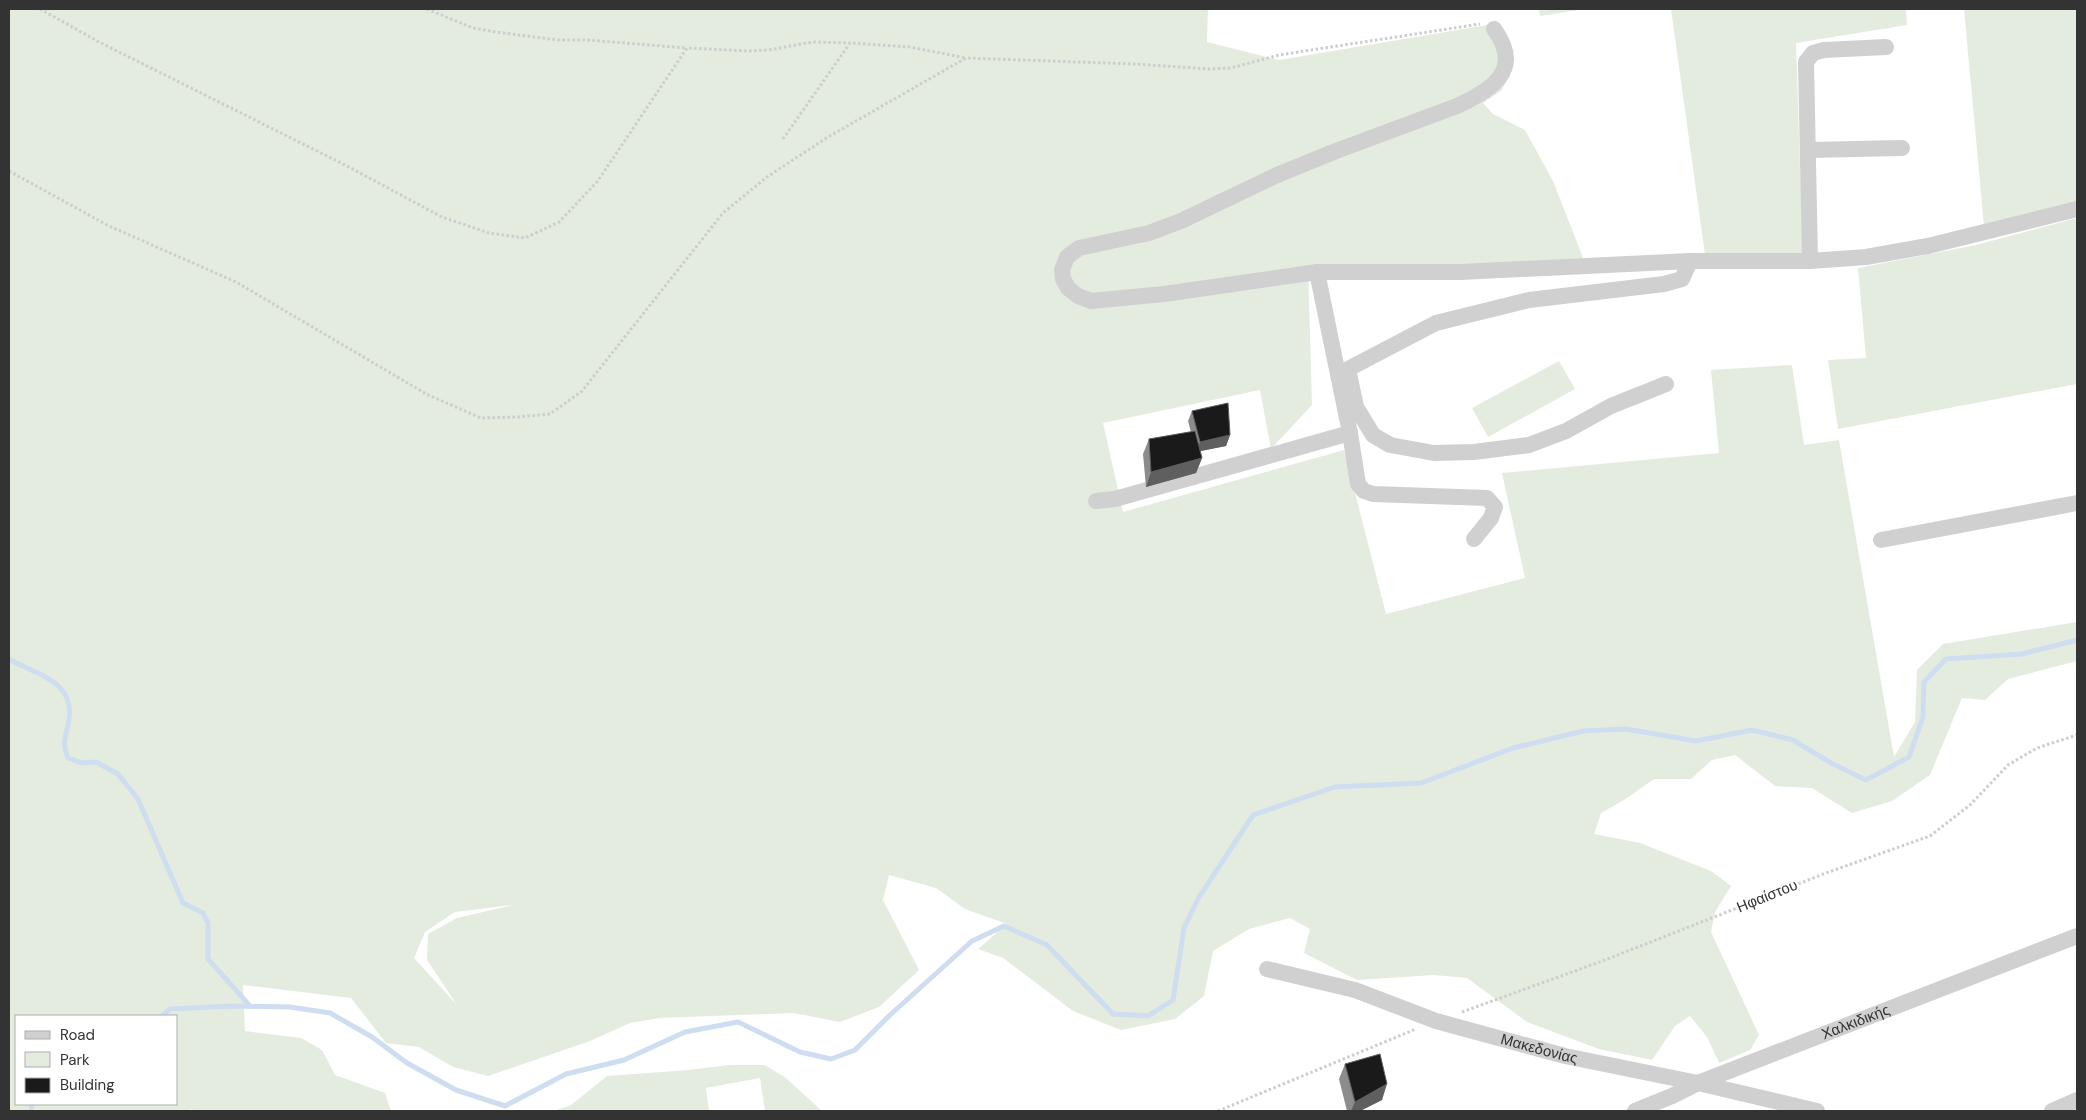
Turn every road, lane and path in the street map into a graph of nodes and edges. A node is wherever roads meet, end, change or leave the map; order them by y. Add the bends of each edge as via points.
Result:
1 (40, 9) edge
2 (427, 9) edge
3 (1494, 29) joint
4 (850, 43) junction
5 (1886, 47) dead end
6 (687, 48) junction
7 (966, 58) junction
8 (783, 139) dead end
9 (1902, 148) dead end
10 (1809, 150) junction
11 (9, 171) edge
12 (2077, 210) edge
13 (1690, 261) junction
14 (1810, 261) junction
15 (1317, 272) junction
16 (1340, 328) dead end
17 (1348, 368) junction
18 (1666, 384) dead end
19 (1350, 433) junction
20 (1096, 501) dead end
21 (2077, 503) edge
22 (1474, 539) dead end
23 (1881, 540) dead end
24 (2077, 735) edge
25 (2077, 936) edge
26 (1267, 969) dead end
27 (1436, 1022) junction
28 (1698, 1083) junction
29 (2077, 1100) edge
30 (1218, 1111) edge
31 (1635, 1111) edge
32 (1817, 1111) edge
33 (2052, 1111) edge

1 - 6 path via 442,216 489,233 525,238 559,222 597,182
2 - 6 path via 473,28 496,32 558,40
3 - 7 path via 1481,24 1279,55 1231,68
3 - 15 street via 1503,45 1507,63 1493,86 1476,97 1277,175 1181,221 1149,233 1079,248 1067,257 1062,270 1068,288 1091,301
4 - 6 path via 812,42 747,52
4 - 7 path via 910,48
4 - 8 path
5 - 10 street via 1824,50 1813,53 1806,62
7 - 11 path via 828,137 767,177 723,213 582,391 550,414 518,418 481,418 428,395 236,282 109,226
9 - 10 street
10 - 14 street
12 - 14 street via 1866,258
13 - 14 street
13 - 15 street via 1460,272
13 - 17 street via 1682,279 1664,284 1529,300 1436,323
15 - 19 street
16 - 17 street
17 - 18 street via 1356,407 1373,435 1390,445 1434,453 1529,445
19 - 20 street via 1115,499
19 - 22 street via 1358,484 1364,491 1487,498 1495,507 1491,518
21 - 23 street
24 - 27 path, Ηφαίστου via 2037,748 2008,765 1970,805 1930,836
25 - 28 street, Χαλκιδικής
26 - 27 street, Μακεδονίας via 1355,990
27 - 28 street, Μακεδονίας via 1565,1056
27 - 30 path, Ηφαίστου
28 - 31 street, Χαλκιδικής
28 - 32 street, Μακεδονίας
29 - 33 street

